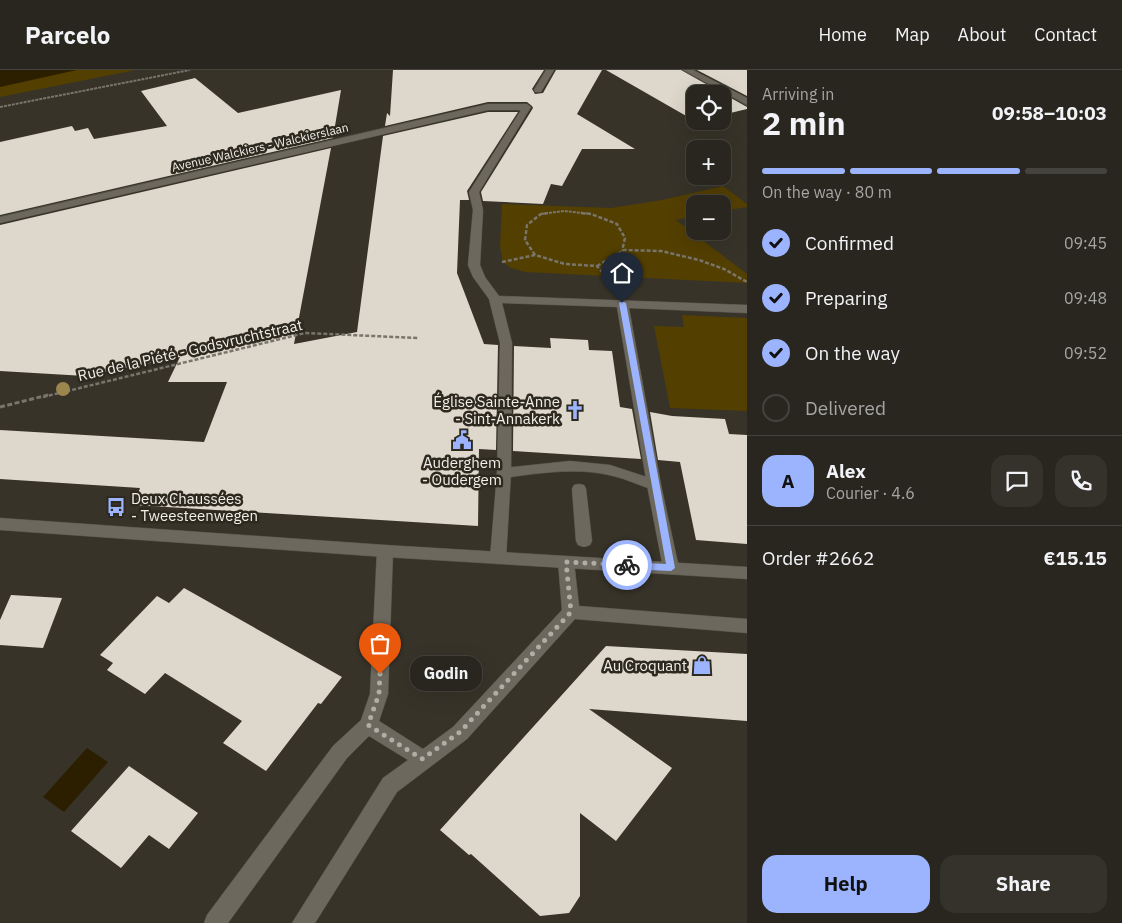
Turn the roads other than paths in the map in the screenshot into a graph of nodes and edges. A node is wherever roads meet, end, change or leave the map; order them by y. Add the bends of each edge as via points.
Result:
1 (550, 70) edge
2 (687, 70) edge
3 (538, 90) dead end
4 (747, 102) edge
5 (0, 220) edge
6 (495, 299) junction
7 (622, 303) junction
8 (747, 309) edge
9 (504, 473) junction
10 (654, 485) junction
11 (579, 489) dead end
12 (0, 524) edge
13 (584, 541) dead end
14 (385, 551) junction
15 (498, 558) junction
16 (566, 562) junction
17 (671, 568) junction
18 (747, 573) edge
19 (571, 612) junction
20 (747, 626) edge
21 (368, 725) junction
22 (422, 759) junction
23 (215, 923) edge
24 (303, 923) edge

1 - 3 street
2 - 4 street
5 - 6 street, Avenue Walckiers - Walckierslaan via 488,108 526,107 474,192 478,210 474,265
6 - 7 street
6 - 9 street via 506,343
7 - 8 street
7 - 10 street
9 - 10 street via 548,466 576,466 611,470
9 - 15 street
10 - 17 street
11 - 13 street
12 - 14 street
14 - 15 street
14 - 21 street via 379,694
15 - 16 street
16 - 17 street
16 - 19 street
17 - 18 street
19 - 20 street
19 - 22 street via 460,732
21 - 22 street
21 - 23 street via 340,752
22 - 24 street via 390,785

